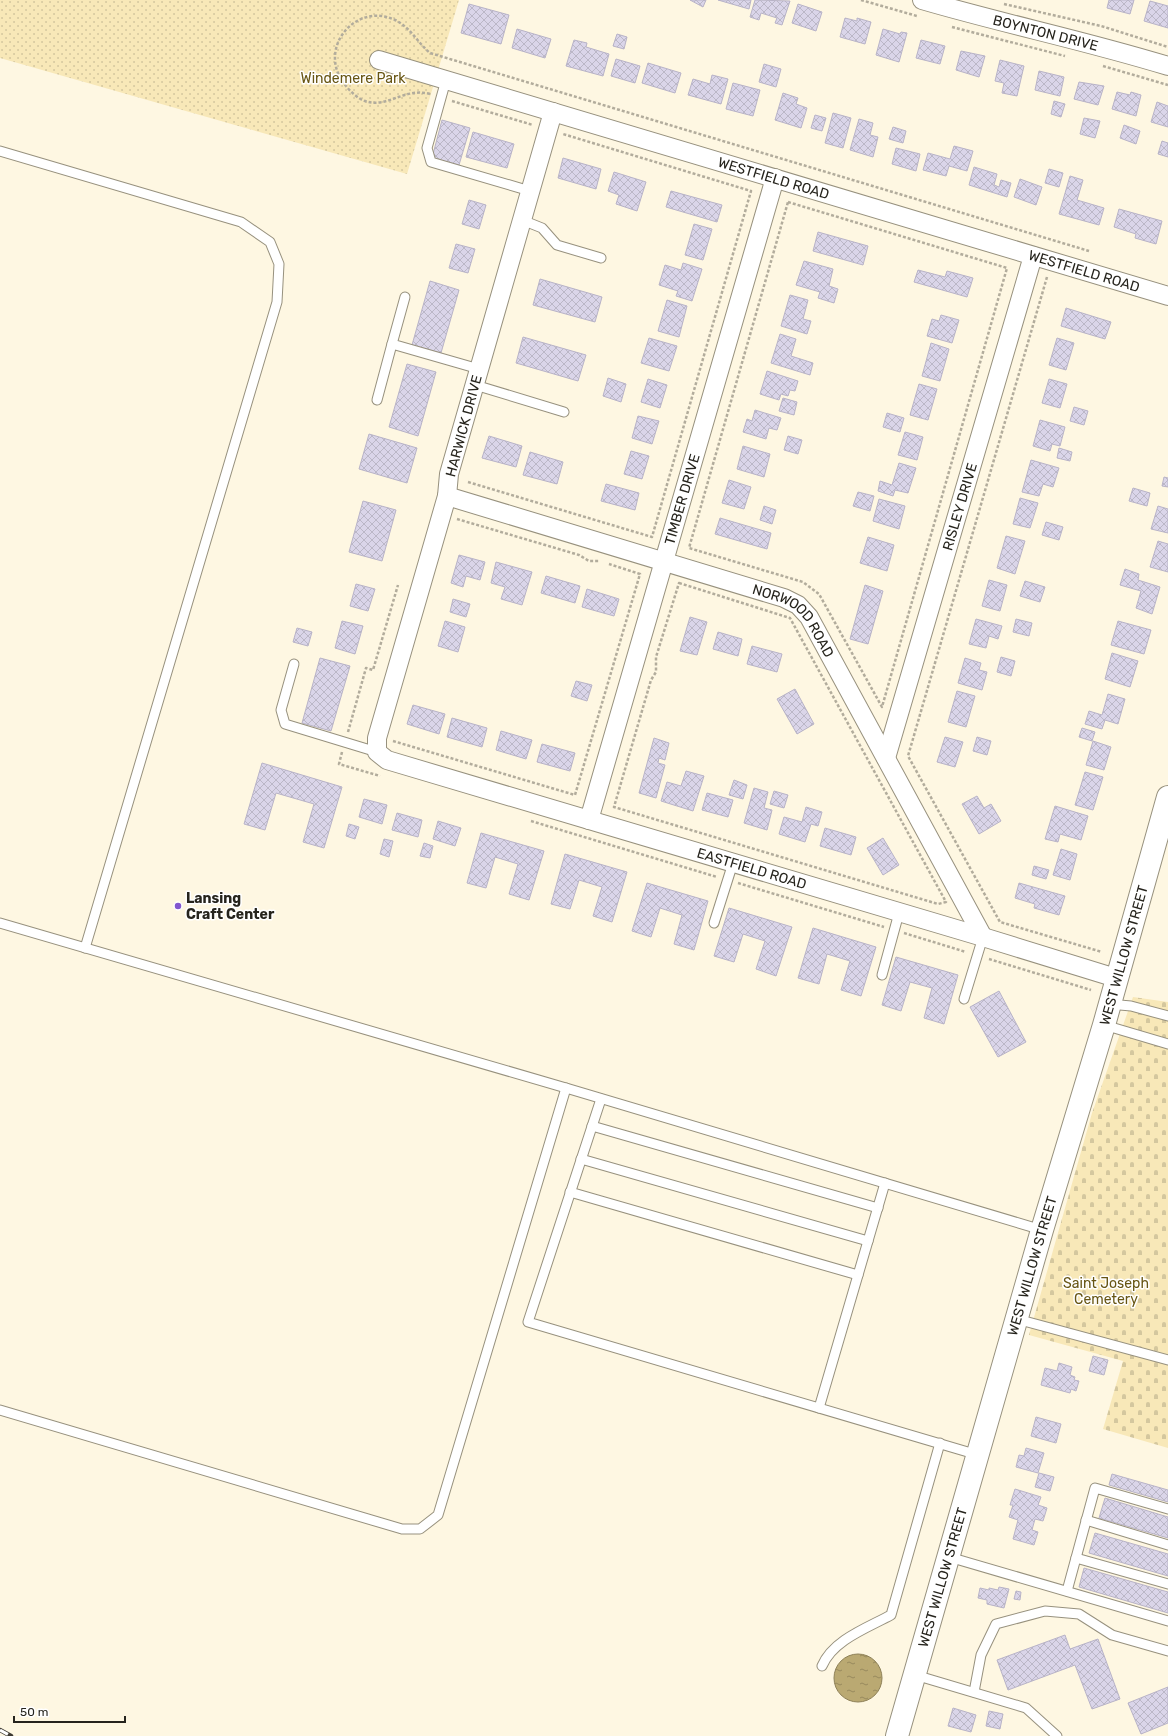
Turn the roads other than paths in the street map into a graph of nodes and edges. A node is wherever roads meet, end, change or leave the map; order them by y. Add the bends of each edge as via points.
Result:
1 (922, 0) edge
2 (379, 60) dead end
3 (1168, 66) edge
4 (446, 80) junction
5 (553, 112) junction
6 (0, 151) edge
7 (775, 178) junction
8 (530, 191) junction
9 (522, 220) junction
10 (1033, 256) junction
11 (601, 258) dead end
12 (1168, 296) edge
13 (405, 297) dead end
14 (392, 344) junction
15 (477, 377) junction
16 (377, 400) dead end
17 (564, 412) dead end
18 (447, 496) junction
19 (664, 561) junction
20 (294, 664) dead end
21 (385, 750) junction
22 (886, 758) junction
23 (1167, 806) edge
24 (589, 820) junction
25 (733, 863) junction
26 (900, 912) junction
27 (714, 923) dead end
28 (0, 924) edge
29 (982, 937) junction
30 (85, 948) junction
31 (882, 974) dead end
32 (1116, 978) junction
33 (964, 998) dead end
34 (1106, 1014) junction
35 (1168, 1016) edge
36 (1168, 1044) edge
37 (566, 1088) junction
38 (600, 1099) junction
39 (592, 1126) junction
40 (581, 1159) junction
41 (886, 1183) junction
42 (570, 1192) junction
43 (878, 1208) junction
44 (1042, 1230) junction
45 (868, 1241) junction
46 (858, 1275) junction
47 (1016, 1318) junction
48 (1168, 1360) edge
49 (819, 1408) junction
50 (0, 1410) edge
51 (940, 1444) junction
52 (978, 1455) junction
53 (1168, 1509) edge
54 (1086, 1520) junction
55 (1168, 1545) edge
56 (949, 1556) junction
57 (1076, 1558) junction
58 (1168, 1584) edge
59 (1067, 1591) junction
60 (1168, 1621) edge
61 (1168, 1651) edge
62 (822, 1666) dead end
63 (915, 1674) junction
64 (974, 1692) junction
65 (897, 1736) edge
66 (1057, 1736) edge

1 - 3 street, BOYNTON DRIVE
2 - 4 street, WESTFIELD ROAD
4 - 5 street, WESTFIELD ROAD
4 - 8 lane via 427,148 432,162
5 - 7 street, WESTFIELD ROAD
5 - 8 street, HARWICK DRIVE
6 - 30 lane via 241,222 270,242 280,264 277,302
7 - 10 street, WESTFIELD ROAD
7 - 19 street, TIMBER DRIVE
8 - 9 street, HARWICK DRIVE
9 - 11 lane via 542,228 557,245
9 - 15 street, HARWICK DRIVE
10 - 12 street, WESTFIELD ROAD
10 - 22 street, RISLEY DRIVE
13 - 14 lane
14 - 15 lane
14 - 16 lane
15 - 17 lane
15 - 18 street, HARWICK DRIVE via 449,474
18 - 19 street, NORWOOD ROAD
18 - 21 street, HARWICK DRIVE via 377,738
19 - 22 street, NORWOOD ROAD via 784,598 798,605 809,617
19 - 24 street, TIMBER DRIVE
20 - 21 lane via 281,710 285,724
21 - 24 street, EASTFIELD ROAD
22 - 29 street, NORWOOD ROAD
23 - 32 street, WEST WILLOW STREET
24 - 25 street, EASTFIELD ROAD
25 - 26 street, EASTFIELD ROAD
25 - 27 lane
26 - 29 street, EASTFIELD ROAD
26 - 31 lane
28 - 30 lane
29 - 32 street, EASTFIELD ROAD
29 - 33 lane
30 - 37 lane
32 - 34 street, WEST WILLOW STREET
34 - 35 lane via 1131,1006
34 - 36 lane
34 - 44 street, WEST WILLOW STREET
37 - 38 lane
37 - 50 lane via 438,1515 420,1529 402,1529
38 - 39 lane
38 - 41 lane
39 - 40 lane
39 - 43 lane
40 - 42 lane
40 - 45 lane
41 - 43 lane
41 - 44 lane
42 - 46 lane
42 - 49 lane via 528,1322
43 - 45 lane
44 - 47 street, WEST WILLOW STREET
45 - 46 lane
46 - 49 lane
47 - 48 lane
47 - 52 street, WEST WILLOW STREET
49 - 51 lane
51 - 52 lane
51 - 62 lane via 891,1615 839,1644 826,1656
52 - 56 street, WEST WILLOW STREET
53 - 54 lane via 1095,1488
54 - 55 lane
54 - 57 lane
56 - 59 lane
56 - 63 street, WEST WILLOW STREET
57 - 58 lane
57 - 59 lane
59 - 60 lane
61 - 64 lane via 1112,1635 1079,1614 1045,1611 996,1624 981,1655
63 - 64 lane
63 - 65 street, WEST WILLOW STREET
64 - 66 lane via 1026,1708

